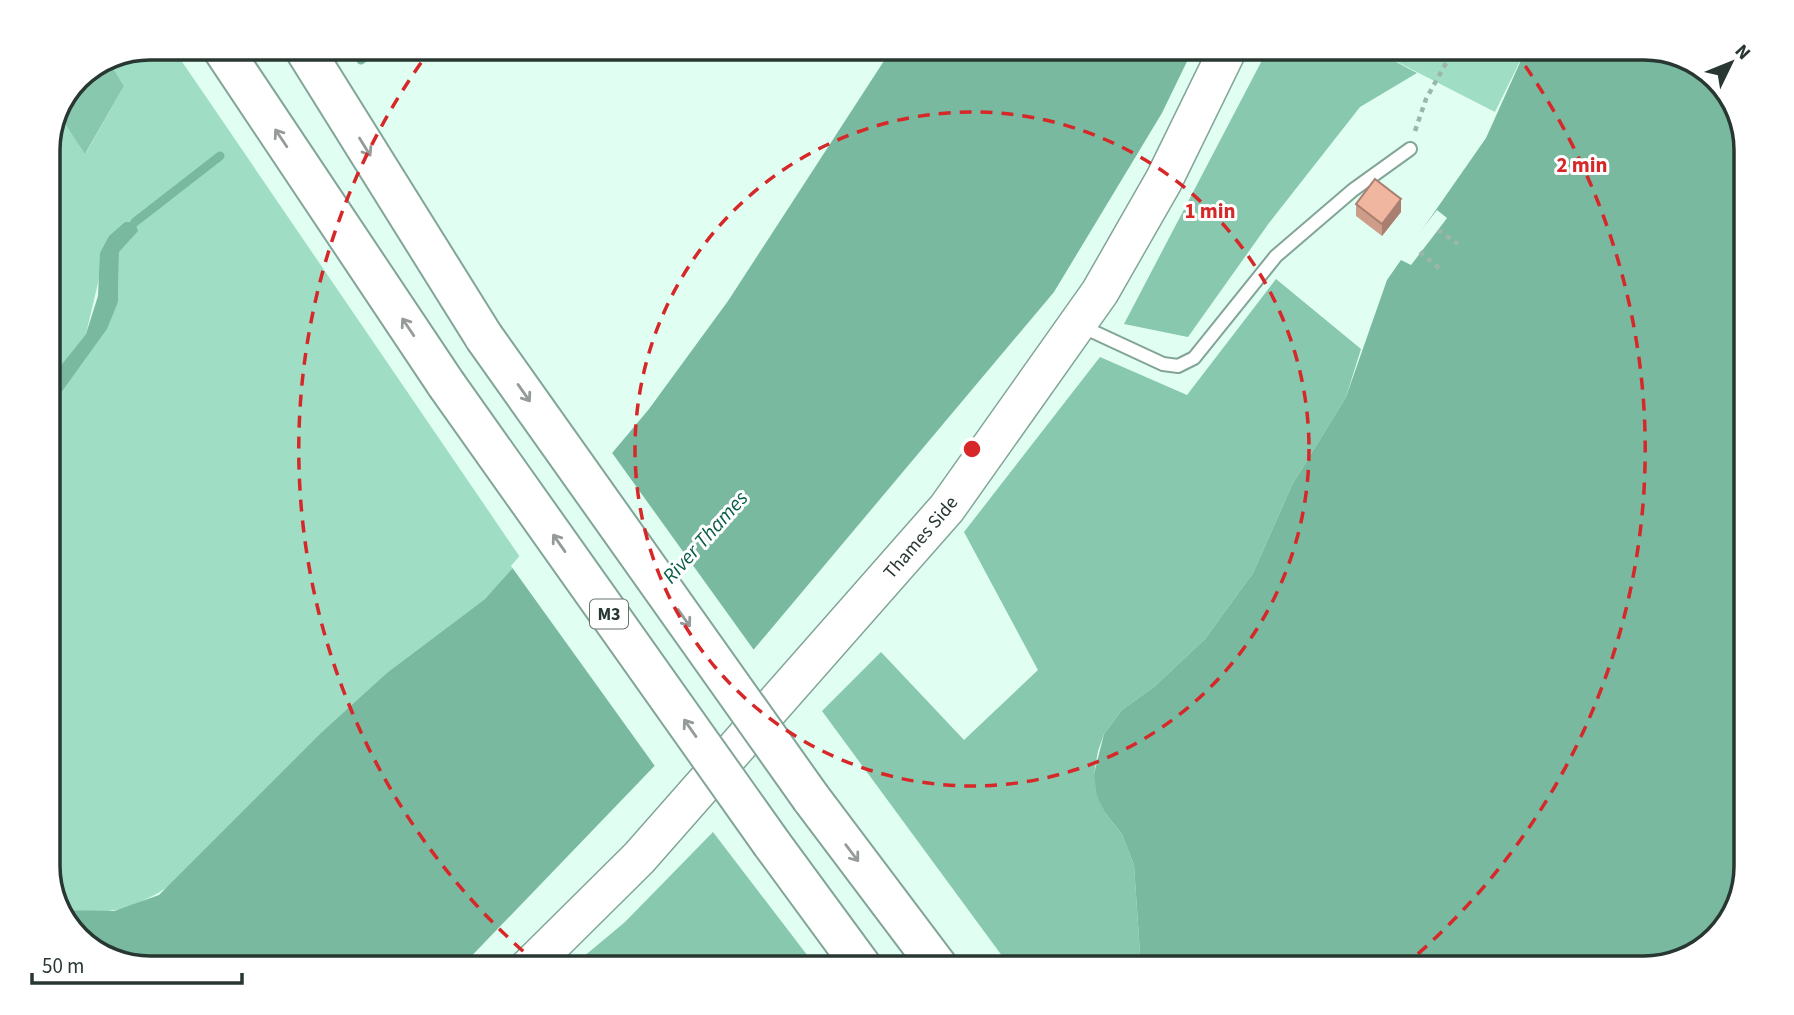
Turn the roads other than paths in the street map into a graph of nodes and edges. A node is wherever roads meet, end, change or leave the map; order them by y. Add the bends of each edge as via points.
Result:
1 (229, 59) edge
2 (310, 59) edge
3 (1223, 59) edge
4 (1410, 149) road end
5 (1077, 325) junction
6 (540, 956) edge
7 (854, 956) edge
8 (930, 956) edge

7 -> 1 highway, M3, bridge via 446,383
2 -> 8 highway, bridge via 484,337 811,798
3 - 5 street, Thames Side via 1164,180
4 - 5 lane via 1353,190 1276,256 1194,358 1178,366 1163,364
5 - 6 street, Thames Side via 947,508 639,858

